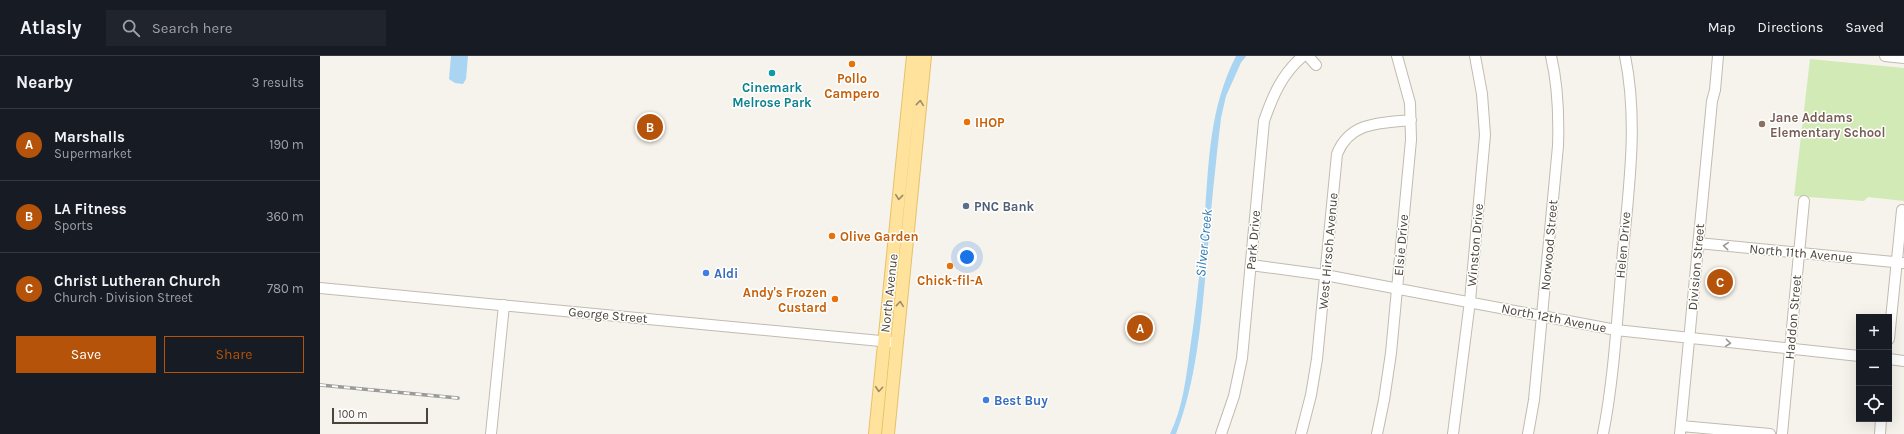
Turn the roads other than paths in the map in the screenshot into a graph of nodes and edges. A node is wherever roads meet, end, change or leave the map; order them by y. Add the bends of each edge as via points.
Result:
1 (913, 56) edge
2 (925, 56) edge
3 (1303, 56) edge
4 (1308, 56) edge
5 (1397, 56) edge
6 (1475, 56) edge
7 (1551, 56) edge
8 (1625, 56) edge
9 (1712, 56) edge
10 (1718, 56) edge
11 (1885, 56) edge
12 (1904, 58) edge
13 (1316, 65) dead end
14 (1712, 101) junction
15 (1412, 120) junction
16 (1804, 201) dead end
17 (1902, 210) dead end
18 (1698, 244) junction
19 (1799, 253) junction
20 (1901, 263) edge
21 (1251, 265) junction
22 (1325, 275) junction
23 (320, 288) edge
24 (1397, 288) junction
25 (1470, 301) junction
26 (504, 305) junction
27 (1542, 316) junction
28 (1892, 320) edge
29 (1616, 330) junction
30 (1689, 339) junction
31 (884, 341) junction
32 (896, 342) junction
33 (1790, 349) junction
34 (1856, 356) edge
35 (1892, 359) edge
36 (1904, 361) edge
37 (1881, 422) edge
38 (1680, 430) edge
39 (491, 434) edge
40 (875, 434) edge
41 (888, 434) edge
42 (1221, 434) edge
43 (1301, 434) edge
44 (1377, 434) edge
45 (1453, 434) edge
46 (1528, 434) edge
47 (1603, 434) edge
48 (1770, 434) edge
49 (1782, 434) edge
50 (1880, 434) edge

1 -> 31 main road, North Avenue
32 -> 2 main road, North Avenue
3 - 21 street, Park Drive via 1291,66 1280,81 1271,98 1264,121
4 - 13 street
5 - 15 street, Elsie Drive via 1407,89
6 - 25 street, Winston Drive via 1482,94 1485,135
7 - 27 street, Norwood Street via 1559,112 1558,146
8 - 29 street, Helen Drive via 1631,97 1632,147
9 - 14 street, Division Street via 1708,89
10 - 14 street, Division Street
11 - 12 street
14 - 18 street, Division Street
15 - 22 street, West Hirsch Avenue via 1374,123 1361,127 1352,132 1342,145 1336,161
15 - 24 street, Elsie Drive
16 - 19 street, Haddon Street
17 - 20 street
19 -> 18 street, North 11th Avenue
18 - 30 street, Division Street
19 - 20 street, North 11th Avenue
19 - 33 street, Haddon Street
20 - 28 street
21 - 22 street, North 12th Avenue
21 - 42 street, Park Drive via 1242,358 1234,396
22 - 24 street, North 12th Avenue
22 - 43 street, West Hirsch Avenue via 1315,376
23 - 26 street, George Street
24 - 25 street, North 12th Avenue
24 - 44 street, Elsie Drive via 1389,373
25 - 27 street, North 12th Avenue
25 - 45 street, Winston Drive
26 - 31 street, George Street
26 - 39 street
27 - 29 street, North 12th Avenue
27 - 46 street, Norwood Street
29 - 30 street, North 12th Avenue
29 - 47 street, Helen Drive
30 -> 33 street, North 12th Avenue
30 - 38 street, Division Street
31 - 32 street, George Street
31 -> 40 main road, North Avenue
32 - 41 main road, North Avenue
33 - 34 street, North 12th Avenue
33 - 49 street, Haddon Street
35 - 36 street
37 - 50 street
38 - 48 street

